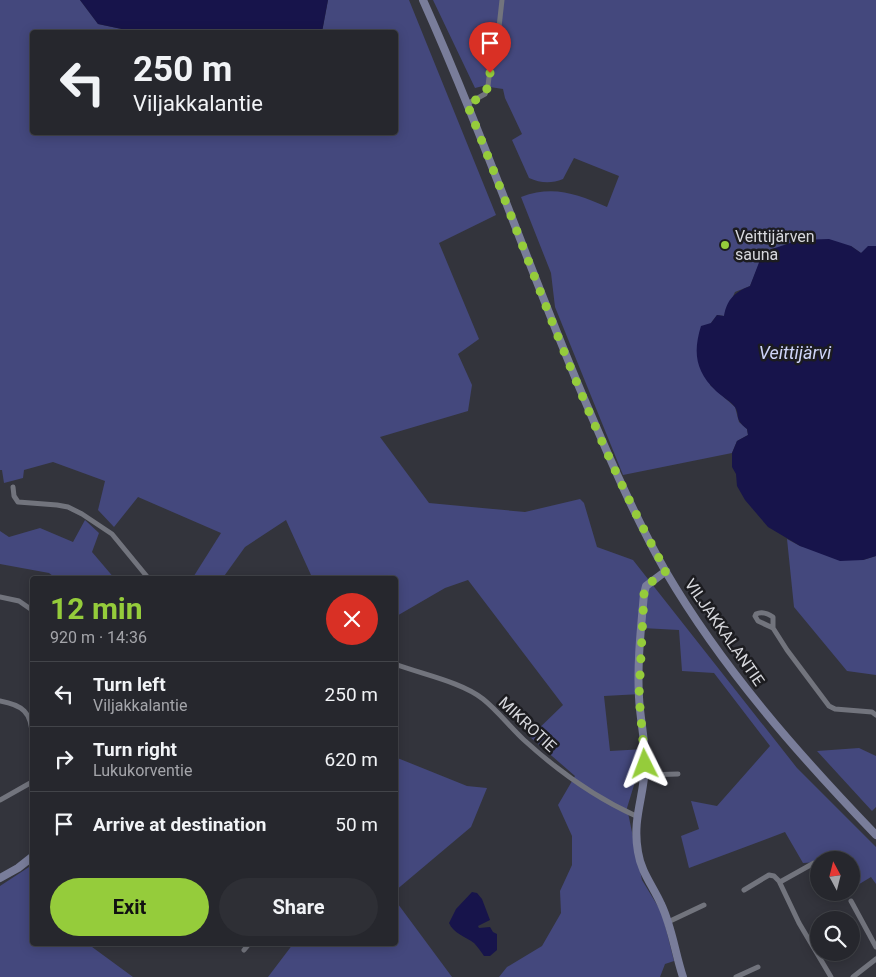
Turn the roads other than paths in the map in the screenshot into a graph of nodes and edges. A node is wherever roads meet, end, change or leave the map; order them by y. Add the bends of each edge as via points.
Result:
1 (423, 0) edge
2 (502, 0) edge
3 (467, 104) junction
4 (13, 487) dead end
5 (666, 571) junction
6 (147, 576) edge
7 (0, 598) edge
8 (30, 609) edge
9 (773, 628) dead end
10 (398, 665) edge
11 (0, 701) edge
12 (876, 715) edge
13 (30, 724) edge
14 (645, 774) junction
15 (678, 774) dead end
16 (30, 784) edge
17 (0, 800) edge
18 (636, 816) junction
19 (876, 835) edge
20 (30, 859) edge
21 (810, 865) edge
22 (0, 878) edge
23 (780, 882) junction
24 (744, 890) dead end
25 (852, 901) edge
26 (704, 906) dead end
27 (668, 922) junction
28 (247, 946) edge
29 (876, 947) edge
30 (244, 950) dead end
31 (876, 959) edge
32 (758, 967) dead end
33 (683, 977) edge
34 (736, 977) edge
35 (831, 977) edge
36 (853, 977) edge

1 - 3 street, VILJAKKALANTIE
2 - 3 street via 488,86 485,94
3 - 5 street, VILJAKKALANTIE via 592,418
4 - 6 street via 18,502 68,507 103,528 119,541
5 - 14 street via 646,586 644,594 639,696
5 - 19 street, VILJAKKALANTIE via 692,614 775,726
7 - 8 street
9 - 12 street via 830,706
10 - 18 street, MIKROTIE via 459,686 477,696 578,785 610,805
11 - 13 street via 22,708
14 - 15 street
14 - 18 street
16 - 17 street
18 - 27 street via 636,841 642,871 662,904
20 - 22 street
21 - 23 street
23 - 24 street via 769,875
23 - 35 street via 799,923
25 - 29 street
26 - 27 street
27 - 33 street
28 - 30 street
31 - 36 street
32 - 34 street

